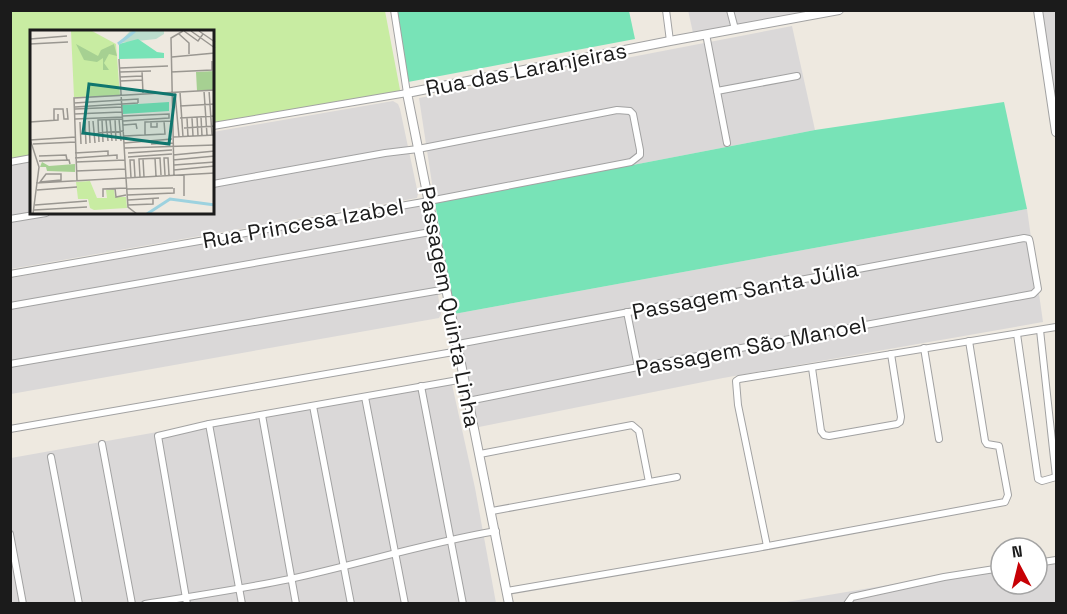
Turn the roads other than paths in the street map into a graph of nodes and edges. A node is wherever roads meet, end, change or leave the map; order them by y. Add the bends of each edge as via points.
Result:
1 (394, 10) edge
2 (666, 10) edge
3 (730, 10) edge
4 (838, 10) edge
5 (1038, 10) edge
6 (789, 15) edge
7 (735, 29) junction
8 (706, 34) junction
9 (670, 41) junction
10 (797, 76) dead end
11 (717, 91) junction
12 (407, 93) junction
13 (214, 126) edge
14 (1056, 132) edge
15 (728, 143) dead end
16 (418, 149) junction
17 (30, 158) edge
18 (10, 162) edge
19 (214, 184) edge
20 (429, 201) junction
21 (40, 214) edge
22 (10, 219) edge
23 (435, 231) junction
24 (1030, 243) joint
25 (10, 274) edge
26 (447, 289) junction
27 (10, 306) edge
28 (627, 312) junction
29 (1056, 327) edge
30 (1040, 330) junction
31 (1017, 334) junction
32 (969, 341) junction
33 (459, 348) junction
34 (924, 348) junction
35 (891, 354) junction
36 (10, 364) edge
37 (638, 367) junction
38 (812, 368) junction
39 (464, 379) junction
40 (421, 386) junction
41 (365, 397) junction
42 (468, 401) junction
43 (313, 406) junction
44 (262, 415) junction
45 (209, 424) junction
46 (10, 429) edge
47 (939, 439) dead end
48 (102, 444) dead end
49 (480, 454) junction
50 (51, 457) dead end
51 (676, 477) dead end
52 (1056, 477) edge
53 (649, 482) junction
54 (492, 511) junction
55 (496, 531) junction
56 (10, 534) edge
57 (450, 539) junction
58 (767, 546) junction
59 (395, 553) junction
60 (343, 565) junction
61 (989, 570) edge
62 (291, 578) junction
63 (239, 589) junction
64 (507, 591) junction
65 (186, 600) edge
66 (23, 603) edge
67 (79, 603) edge
68 (132, 603) edge
69 (145, 603) edge
70 (242, 603) edge
71 (296, 603) edge
72 (351, 603) edge
73 (405, 603) edge
74 (463, 603) edge
75 (509, 603) edge
76 (847, 603) edge

1 - 12 street, Passagem Quinta Linha
2 - 9 street
3 - 7 street
4 - 6 street, Rua das Laranjeiras
5 - 14 street
6 - 7 street, Rua das Laranjeiras
7 - 8 street, Rua das Laranjeiras
8 - 9 street, Rua das Laranjeiras
8 - 11 street
9 - 12 street, Rua das Laranjeiras
10 - 11 street
11 - 15 street
12 - 13 street, Rua das Laranjeiras
12 - 16 street, Passagem Quinta Linha
16 - 19 street
16 - 20 street, Passagem Quinta Linha
16 - 20 street, Rua Princesa Izabel via 625,110 633,114 640,154 631,162
17 - 18 street
20 - 23 street, Passagem Quinta Linha
20 - 25 street, Rua Princesa Izabel
21 - 22 street
23 - 26 street, Passagem Quinta Linha
23 - 27 street
24 - 28 street, Passagem Santa Júlia via 1024,238
24 - 37 street, Passagem São Manoel via 1038,286 1034,294
26 - 33 street, Passagem Quinta Linha
26 - 36 street
28 - 33 street, Passagem Santa Júlia
28 - 37 street
29 - 30 street
30 - 31 street
30 - 52 street
31 - 32 street
31 - 52 street via 1038,478 1042,481
32 - 34 street
32 - 58 street via 986,444 999,446 1008,495 1005,502
33 - 39 street, Passagem Quinta Linha
33 - 46 street, Passagem Santa Júlia
34 - 35 street
34 - 47 street
35 - 38 street
35 - 38 street via 900,422 829,436 821,431
37 - 42 street, Passagem São Manoel
38 - 58 street via 739,379 735,385
39 - 40 street
39 - 42 street, Passagem Quinta Linha
40 - 41 street
40 - 57 street
41 - 43 street
41 - 59 street
42 - 49 street, Passagem Quinta Linha
43 - 44 street
43 - 60 street
44 - 45 street
44 - 62 street
45 - 63 street
45 - 65 street via 157,438
48 - 68 street
49 - 53 street via 632,425 639,430
49 - 54 street, Passagem Quinta Linha
50 - 67 street
51 - 53 street
53 - 54 street
54 - 55 street, Passagem Quinta Linha
55 - 57 street
55 - 64 street, Passagem Quinta Linha
56 - 66 street
57 - 59 street
57 - 74 street
58 - 64 street
59 - 60 street
59 - 73 street
60 - 62 street
60 - 72 street
61 - 76 street via 852,597
62 - 63 street
62 - 71 street
63 - 65 street
63 - 70 street
64 - 75 street, Passagem Quinta Linha
65 - 69 street

